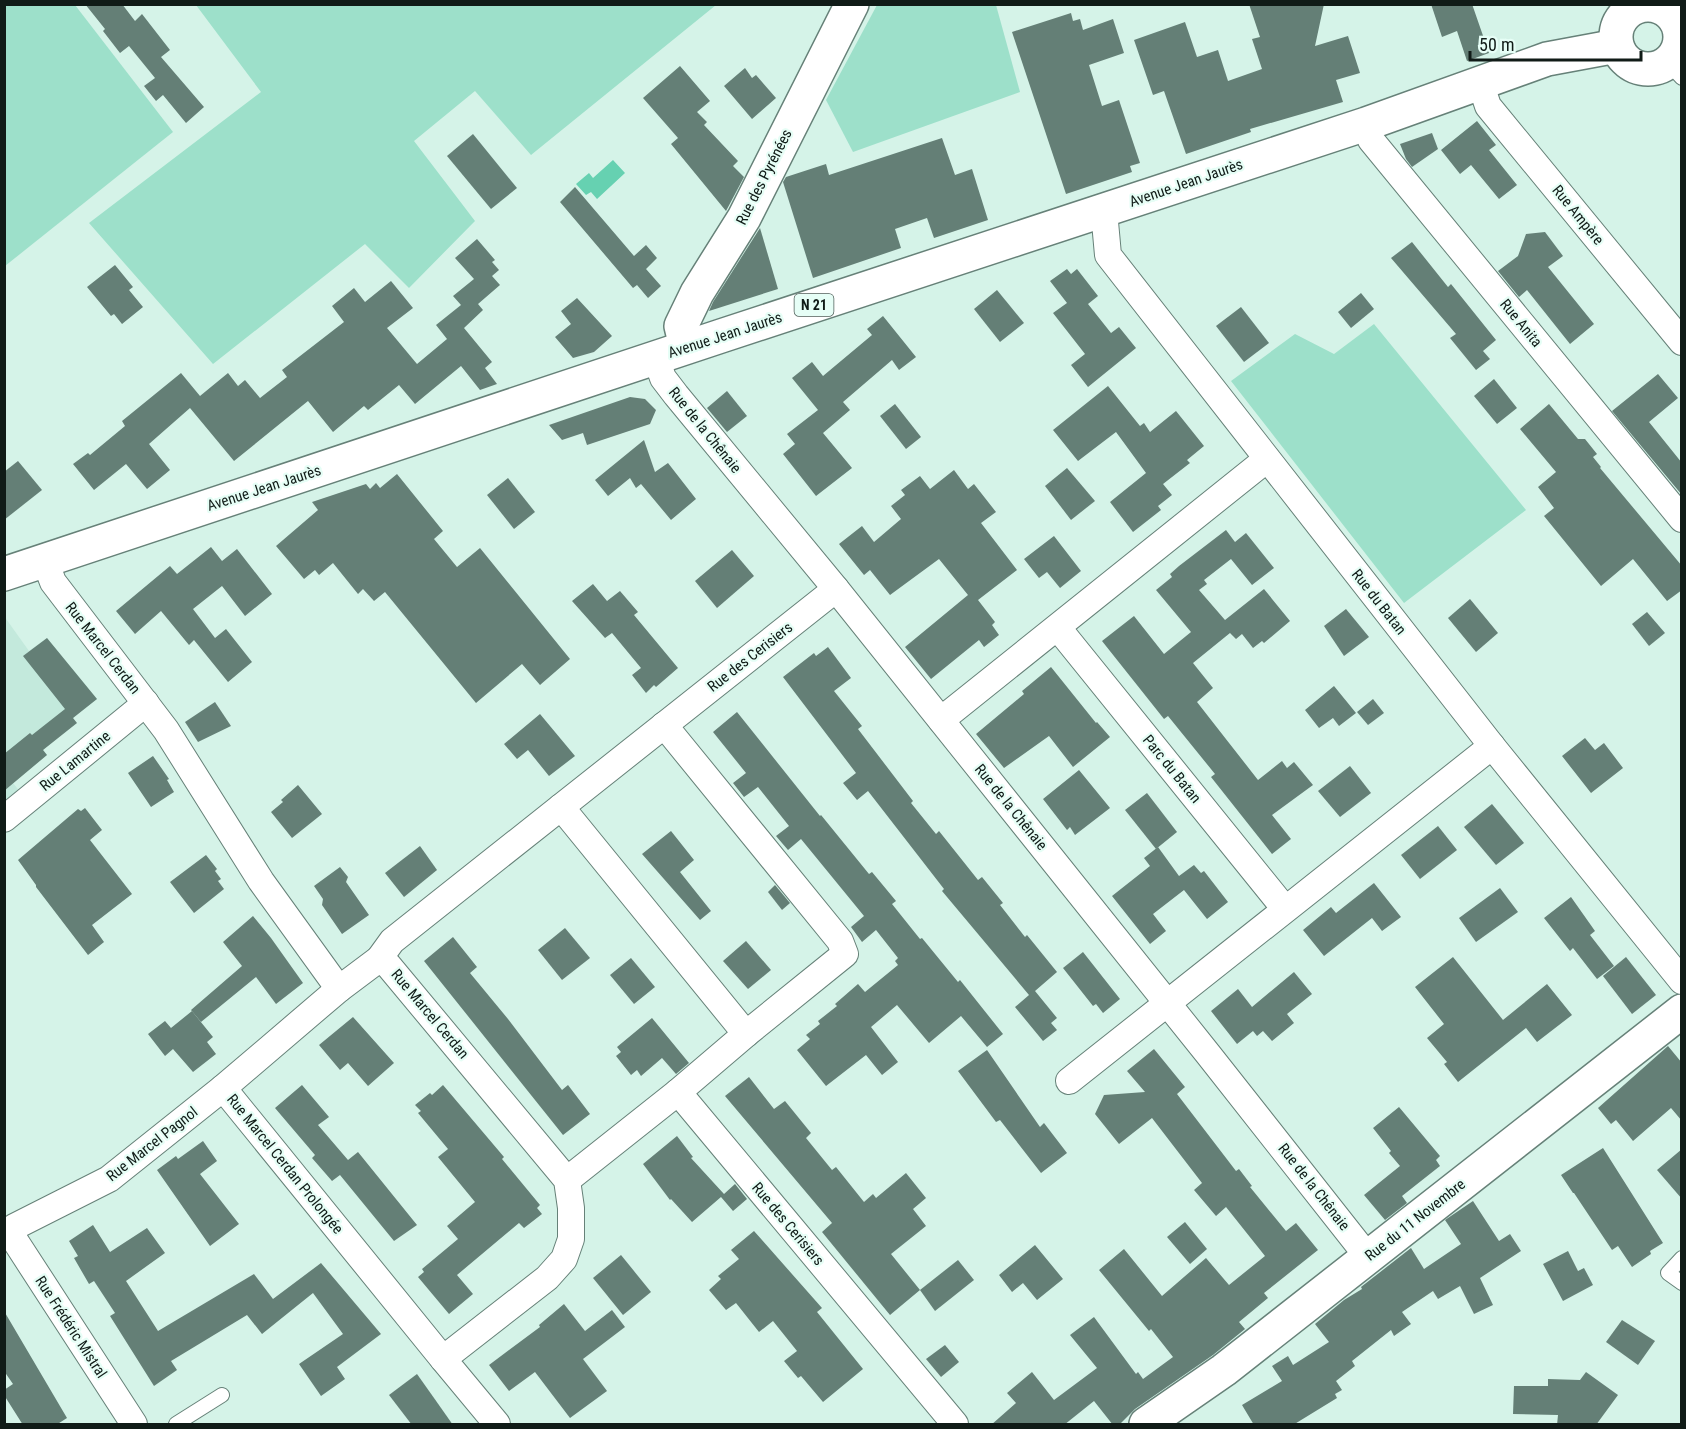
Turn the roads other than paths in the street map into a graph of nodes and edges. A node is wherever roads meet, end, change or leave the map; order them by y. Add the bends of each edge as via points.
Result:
1 (852, 4) edge
2 (1628, 7) edge
3 (1680, 25) edge
4 (1617, 46) junction
5 (1675, 70) edge
6 (1481, 85) junction
7 (1366, 124) junction
8 (1104, 211) junction
9 (1682, 342) edge
10 (671, 353) junction
11 (1267, 459) junction
12 (1682, 519) edge
13 (45, 561) junction
14 (4, 574) edge
15 (836, 589) junction
16 (1058, 628) junction
17 (146, 703) junction
18 (941, 720) junction
19 (664, 725) junction
20 (1492, 746) junction
21 (561, 807) junction
22 (4, 819) edge
23 (1285, 909) junction
24 (379, 959) junction
25 (1682, 981) edge
26 (339, 988) junction
27 (1168, 1003) junction
28 (1682, 1011) edge
29 (746, 1034) junction
30 (1069, 1081) dead end
31 (223, 1089) junction
32 (678, 1092) junction
33 (567, 1180) junction
34 (14, 1227) joint
35 (1368, 1257) junction
36 (1682, 1258) edge
37 (1682, 1283) edge
38 (443, 1359) junction
39 (222, 1395) dead end
40 (134, 1425) edge
41 (176, 1425) edge
42 (497, 1425) edge
43 (955, 1425) edge
44 (1146, 1425) edge

1 - 10 main road, Rue des Pyrénées via 744,218 697,293
2 - 3 main road via 1658,7
2 - 4 main road via 1618,26
3 - 5 main road
4 - 5 main road via 1622,56 1639,68
4 - 6 main road, Avenue Jean Jaurès / N 21 via 1547,60
6 - 7 main road, Avenue Jean Jaurès / N 21
6 - 9 street, Rue Ampère via 1488,106
7 - 8 main road, Avenue Jean Jaurès / N 21
7 - 12 street, Rue Anita via 1371,140
8 - 10 main road, Avenue Jean Jaurès / N 21
8 - 11 street, Rue du Batan via 1108,255
10 - 13 main road, Avenue Jean Jaurès / N 21
10 - 15 street, Rue de la Chênaie via 663,378
11 - 16 street
11 - 20 street, Rue du Batan
13 - 14 main road, Avenue Jean Jaurès / N 21
13 - 17 street, Rue Marcel Cerdan via 67,602
15 - 18 street, Rue de la Chênaie
15 - 19 street, Rue des Cerisiers
16 - 18 street
16 - 23 street, Parc du Batan
17 - 22 street, Rue Lamartine
17 - 26 street, Rue Marcel Cerdan via 261,881
18 - 27 street, Rue de la Chênaie
19 - 21 street, Rue des Cerisiers
19 - 29 street via 840,941 844,954
20 - 23 street
20 - 25 street, Rue du Batan
21 - 24 street, Rue des Cerisiers via 392,941
21 - 29 street
23 - 27 street
24 - 26 street, Rue Marcel Cerdan
24 - 33 street, Rue Marcel Cerdan via 396,973
26 - 31 street, Rue Marcel Cerdan Prolongée
27 - 30 street
27 - 35 street, Rue de la Chênaie
28 - 35 main road, Rue du 11 Novembre
29 - 32 street
31 - 34 street, Rue Marcel Pagnol via 109,1179
31 - 38 street, Rue Marcel Cerdan Prolongée
32 - 33 street
32 - 43 street, Rue des Cerisiers
33 - 38 street via 571,1239 564,1259 547,1278
34 - 40 street, Rue Frédéric Mistral via 14,1239
35 - 44 main road, Rue du 11 Novembre via 1224,1370
36 - 37 lane via 1668,1273
38 - 42 street
39 - 41 lane

